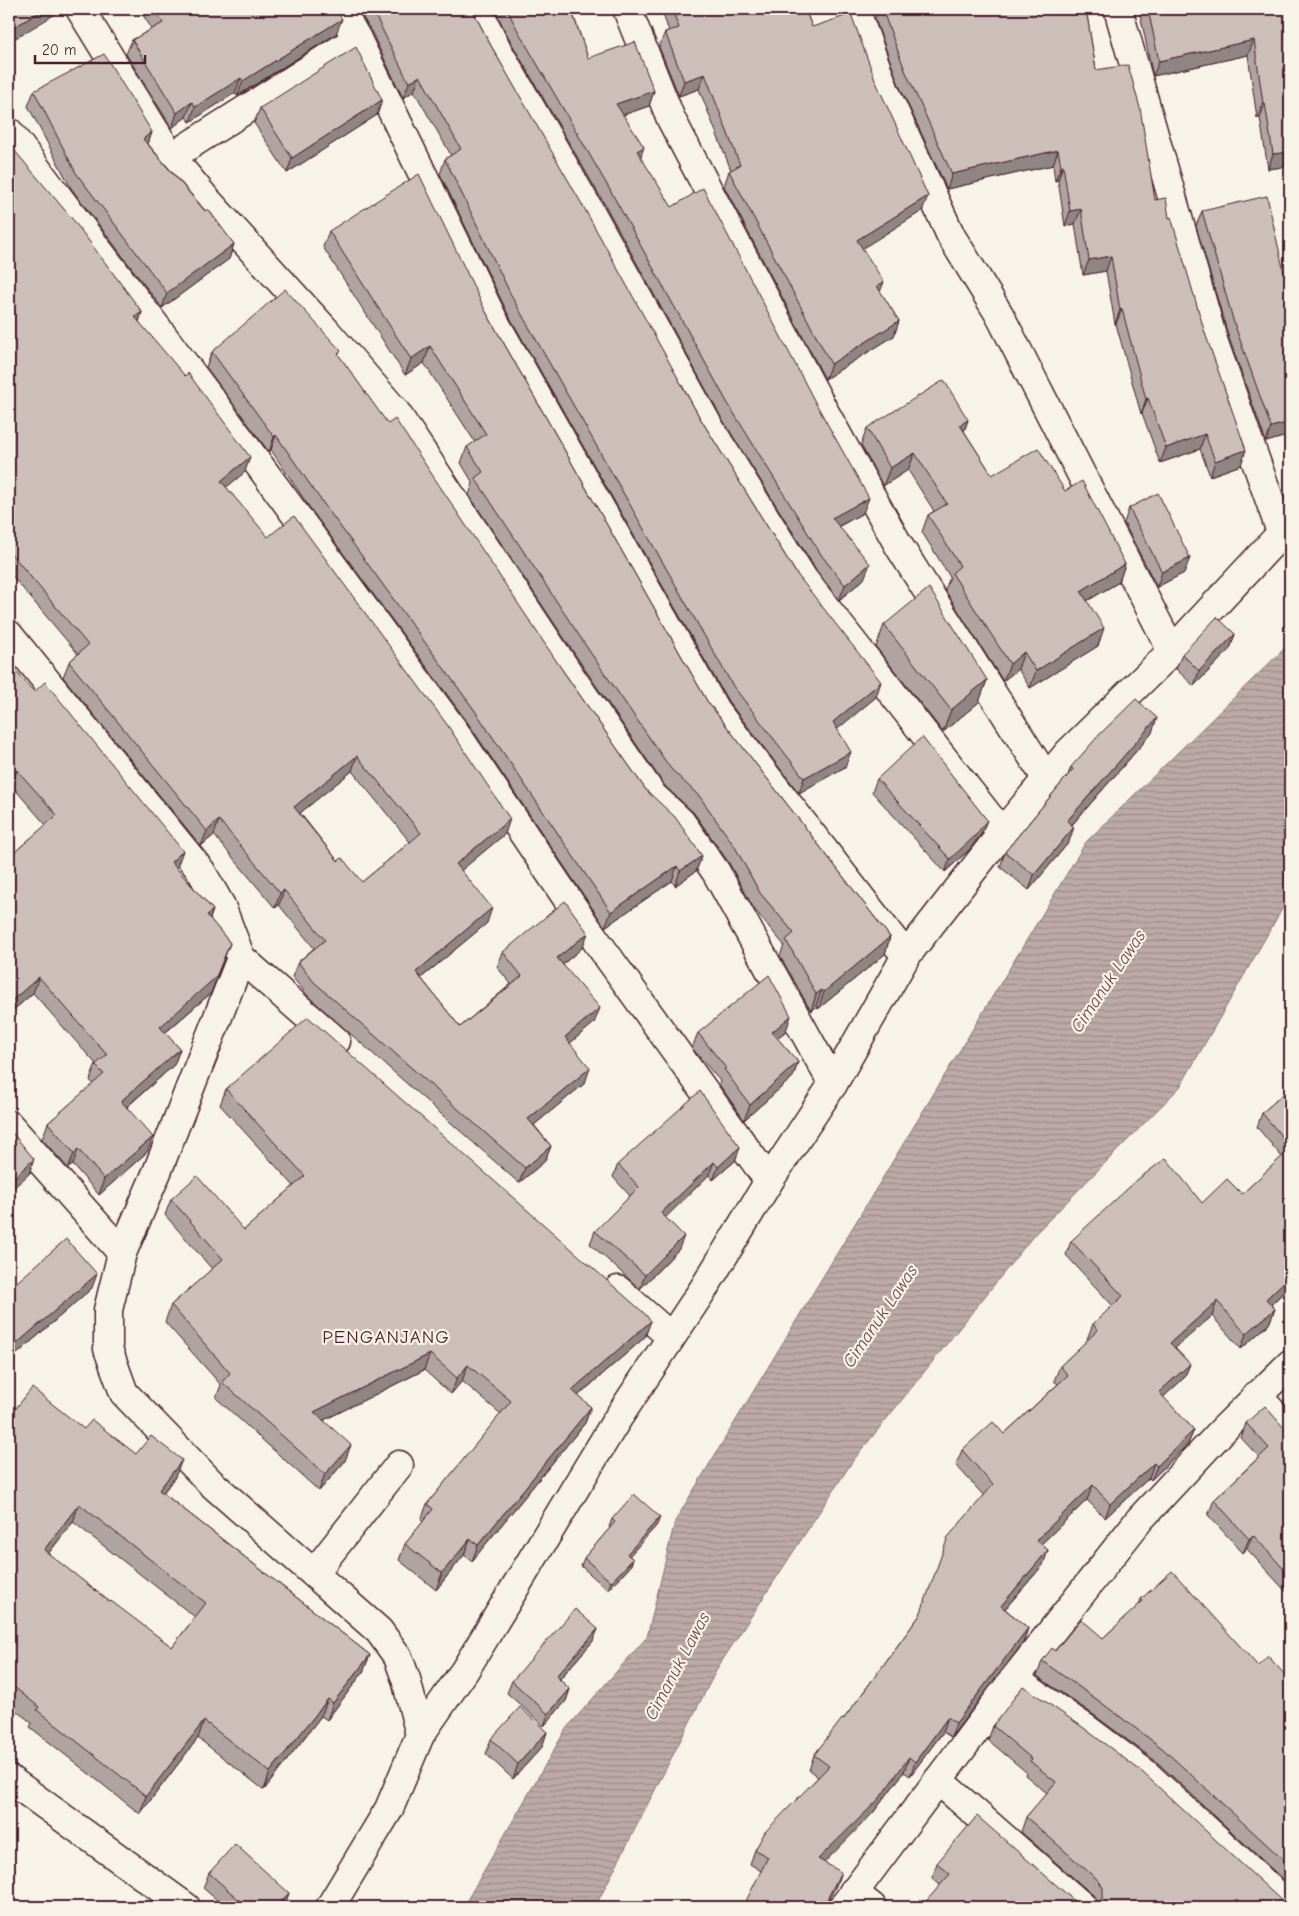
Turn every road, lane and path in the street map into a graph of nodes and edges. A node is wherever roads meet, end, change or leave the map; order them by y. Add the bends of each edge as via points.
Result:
1 (80, 9) edge
2 (340, 9) edge
3 (477, 9) edge
4 (627, 9) edge
5 (855, 9) edge
6 (1118, 9) edge
7 (357, 39) junction
8 (9, 132) edge
9 (171, 157) junction
10 (1286, 528) edge
11 (9, 634) edge
12 (1172, 651) junction
13 (1046, 778) junction
14 (1002, 833) junction
15 (906, 956) junction
16 (241, 958) junction
17 (352, 1056) edge
18 (833, 1084) junction
19 (9, 1125) edge
20 (769, 1181) junction
21 (122, 1253) junction
22 (597, 1272) edge
23 (671, 1337) junction
24 (1290, 1364) edge
25 (1258, 1395) junction
26 (1290, 1432) edge
27 (399, 1466) dead end
28 (314, 1573) junction
29 (1014, 1679) junction
30 (420, 1736) junction
31 (9, 1780) edge
32 (938, 1780) junction
33 (856, 1902) edge
34 (186, 1907) edge
35 (330, 1907) edge
36 (1083, 1907) edge
37 (1290, 1907) edge

1 - 9 street
2 - 7 street
3 - 14 street via 708,425 804,580
4 - 13 street via 671,119 823,409 899,546
5 - 12 street via 885,90 951,236 999,314
6 - 10 street via 1214,344
7 - 9 street
7 - 15 street via 494,321 715,710
8 - 20 street via 210,398 455,732 585,925
9 - 18 street via 395,411 653,796 681,822 716,872
10 - 12 street
11 - 16 street via 201,871 221,906
12 - 13 street
13 - 14 street
14 - 15 street
15 - 18 street
16 - 17 street
16 - 21 street
18 - 20 street
19 - 21 street
20 - 23 street
21 - 28 street via 108,1310 108,1349 124,1393 211,1483
22 - 23 street
23 - 30 street via 616,1421 465,1670
24 - 25 street
25 - 26 street
25 - 29 street via 1140,1520
27 - 28 street
28 - 30 street via 378,1631 398,1657
29 - 32 street
29 - 37 street via 1146,1774
30 - 35 street via 389,1810
31 - 34 street
32 - 33 street
32 - 36 street

